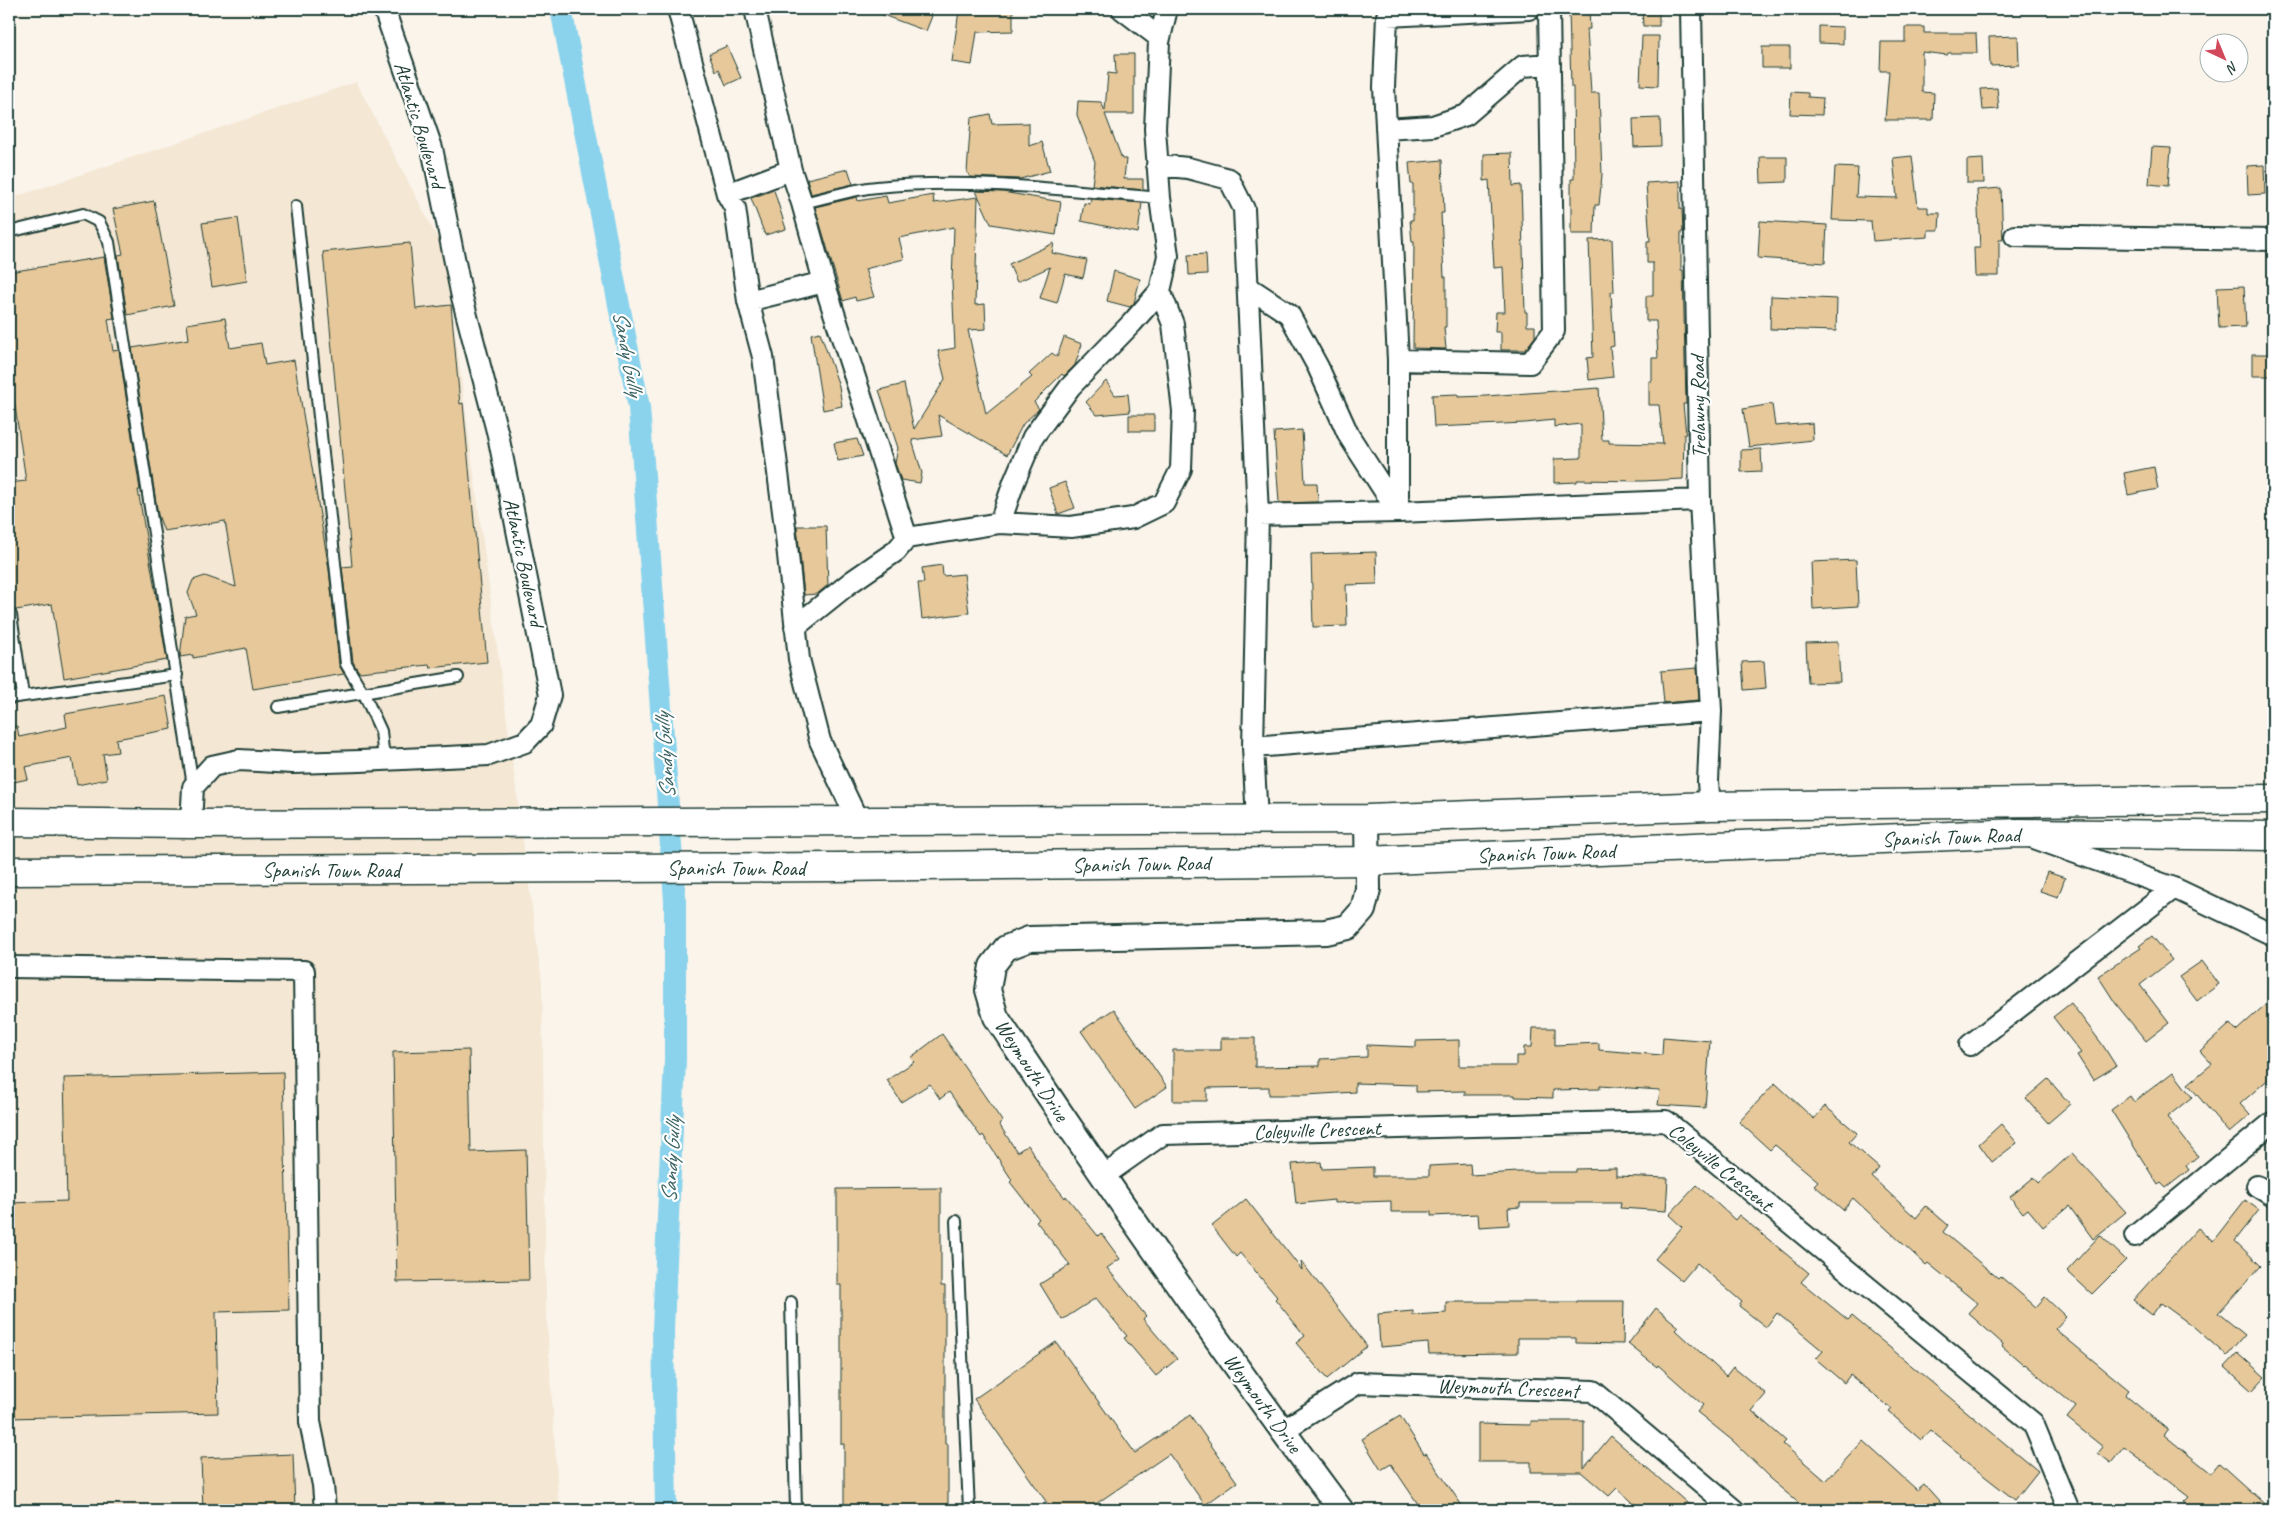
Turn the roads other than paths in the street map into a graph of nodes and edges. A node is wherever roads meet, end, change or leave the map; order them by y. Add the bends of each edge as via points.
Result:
1 (384, 9) edge
2 (678, 9) edge
3 (755, 9) edge
4 (1122, 9) edge
5 (1168, 9) edge
6 (1529, 9) edge
7 (1549, 9) edge
8 (1691, 9) edge
9 (1386, 11) edge
10 (1160, 38) junction
11 (1550, 64) junction
12 (1386, 129) junction
13 (1157, 165) junction
14 (791, 170) junction
15 (727, 194) junction
16 (1160, 198) junction
17 (802, 203) junction
18 (296, 206) dead end
19 (9, 232) edge
20 (2015, 236) dead end
21 (2273, 240) edge
22 (824, 282) junction
23 (1248, 287) junction
24 (1160, 291) junction
25 (748, 301) junction
26 (1398, 360) junction
27 (1700, 500) junction
28 (1398, 512) junction
29 (1258, 515) junction
30 (1000, 523) junction
31 (907, 538) junction
32 (11, 615) dead end
33 (795, 628) junction
34 (177, 675) junction
35 (458, 677) dead end
36 (364, 694) junction
37 (23, 695) junction
38 (9, 698) edge
39 (278, 708) dead end
40 (1711, 712) junction
41 (1253, 747) junction
42 (384, 760) junction
43 (193, 787) junction
44 (2273, 798) edge
45 (1710, 806) junction
46 (1367, 819) junction
47 (1257, 820) junction
48 (858, 821) junction
49 (9, 822) edge
50 (191, 824) junction
51 (2020, 834) junction
52 (2273, 836) edge
53 (1366, 861) junction
54 (9, 872) edge
55 (2174, 888) junction
56 (2273, 935) edge
57 (9, 966) edge
58 (1970, 1045) dead end
59 (2273, 1122) edge
60 (1102, 1177) junction
61 (956, 1221) dead end
62 (2135, 1236) dead end
63 (791, 1302) dead end
64 (1282, 1431) junction
65 (325, 1510) edge
66 (796, 1510) edge
67 (969, 1510) edge
68 (1341, 1510) edge
69 (1734, 1510) edge
70 (2069, 1510) edge

1 - 42 street, Atlantic Boulevard via 432,148 462,297 498,435 550,695 542,725 525,742 489,754
2 - 15 street
3 - 14 street
4 - 10 street
5 - 10 street
6 - 9 street
7 - 11 street
8 - 27 street, Trelawny Road
9 - 12 street
10 - 13 street via 1155,129
11 - 12 street via 1523,66 1466,115 1433,126
11 - 26 street via 1554,331 1530,363
12 - 26 street
13 - 16 street
13 - 23 street via 1188,168 1229,179 1244,209
14 - 15 street
14 - 17 street
15 - 25 street via 735,208
16 - 17 lane via 1026,187 934,184 876,187
16 - 24 street via 1168,256
17 - 22 street
18 - 36 lane via 346,664
19 - 34 lane via 83,214 99,222 110,242
20 - 21 street
22 - 25 street
22 - 31 street
23 - 28 street via 1289,314 1318,367 1349,436
23 - 29 street
24 - 30 street via 1070,387 1033,437
24 - 30 street via 1173,324 1183,411 1181,469 1164,504 1133,518 1071,527
25 - 33 street via 762,358
26 - 28 street
27 - 28 street
27 - 40 street, Trelawny Road
28 - 29 street
29 - 41 street
30 - 31 street
31 - 33 street via 896,551 851,582
32 - 37 lane
33 - 48 street via 799,659 820,741
34 - 37 lane
34 - 43 lane
35 - 36 lane
36 - 39 lane
36 - 42 lane via 381,731
37 - 38 lane
40 - 41 street
40 - 45 street, Trelawny Road
41 - 47 street
42 - 43 street, Atlantic Boulevard via 293,763 239,760 212,766
43 - 50 street
44 - 45 highway, Spanish Town Road
45 - 46 highway, Spanish Town Road
46 - 47 highway, Spanish Town Road
46 - 53 street, Weymouth Drive
47 - 48 highway, Spanish Town Road
48 - 50 highway, Spanish Town Road
49 - 50 highway, Spanish Town Road
51 - 52 highway, Spanish Town Road
51 - 53 highway, Spanish Town Road
51 - 55 street
53 - 54 highway, Spanish Town Road via 836,868
53 - 60 street, Weymouth Drive via 1368,889 1362,910 1348,927 1326,932 1029,938 1006,948 992,966 988,990 996,1017
55 - 56 street
55 - 58 street
57 - 65 street via 304,970 310,1422
59 - 62 street
60 - 64 street, Weymouth Drive
60 - 70 street, Coleyville Crescent via 1163,1134 1666,1121 2033,1423
61 - 67 lane
63 - 66 lane
64 - 68 street, Weymouth Drive
64 - 69 street, Weymouth Crescent via 1358,1383 1593,1392

